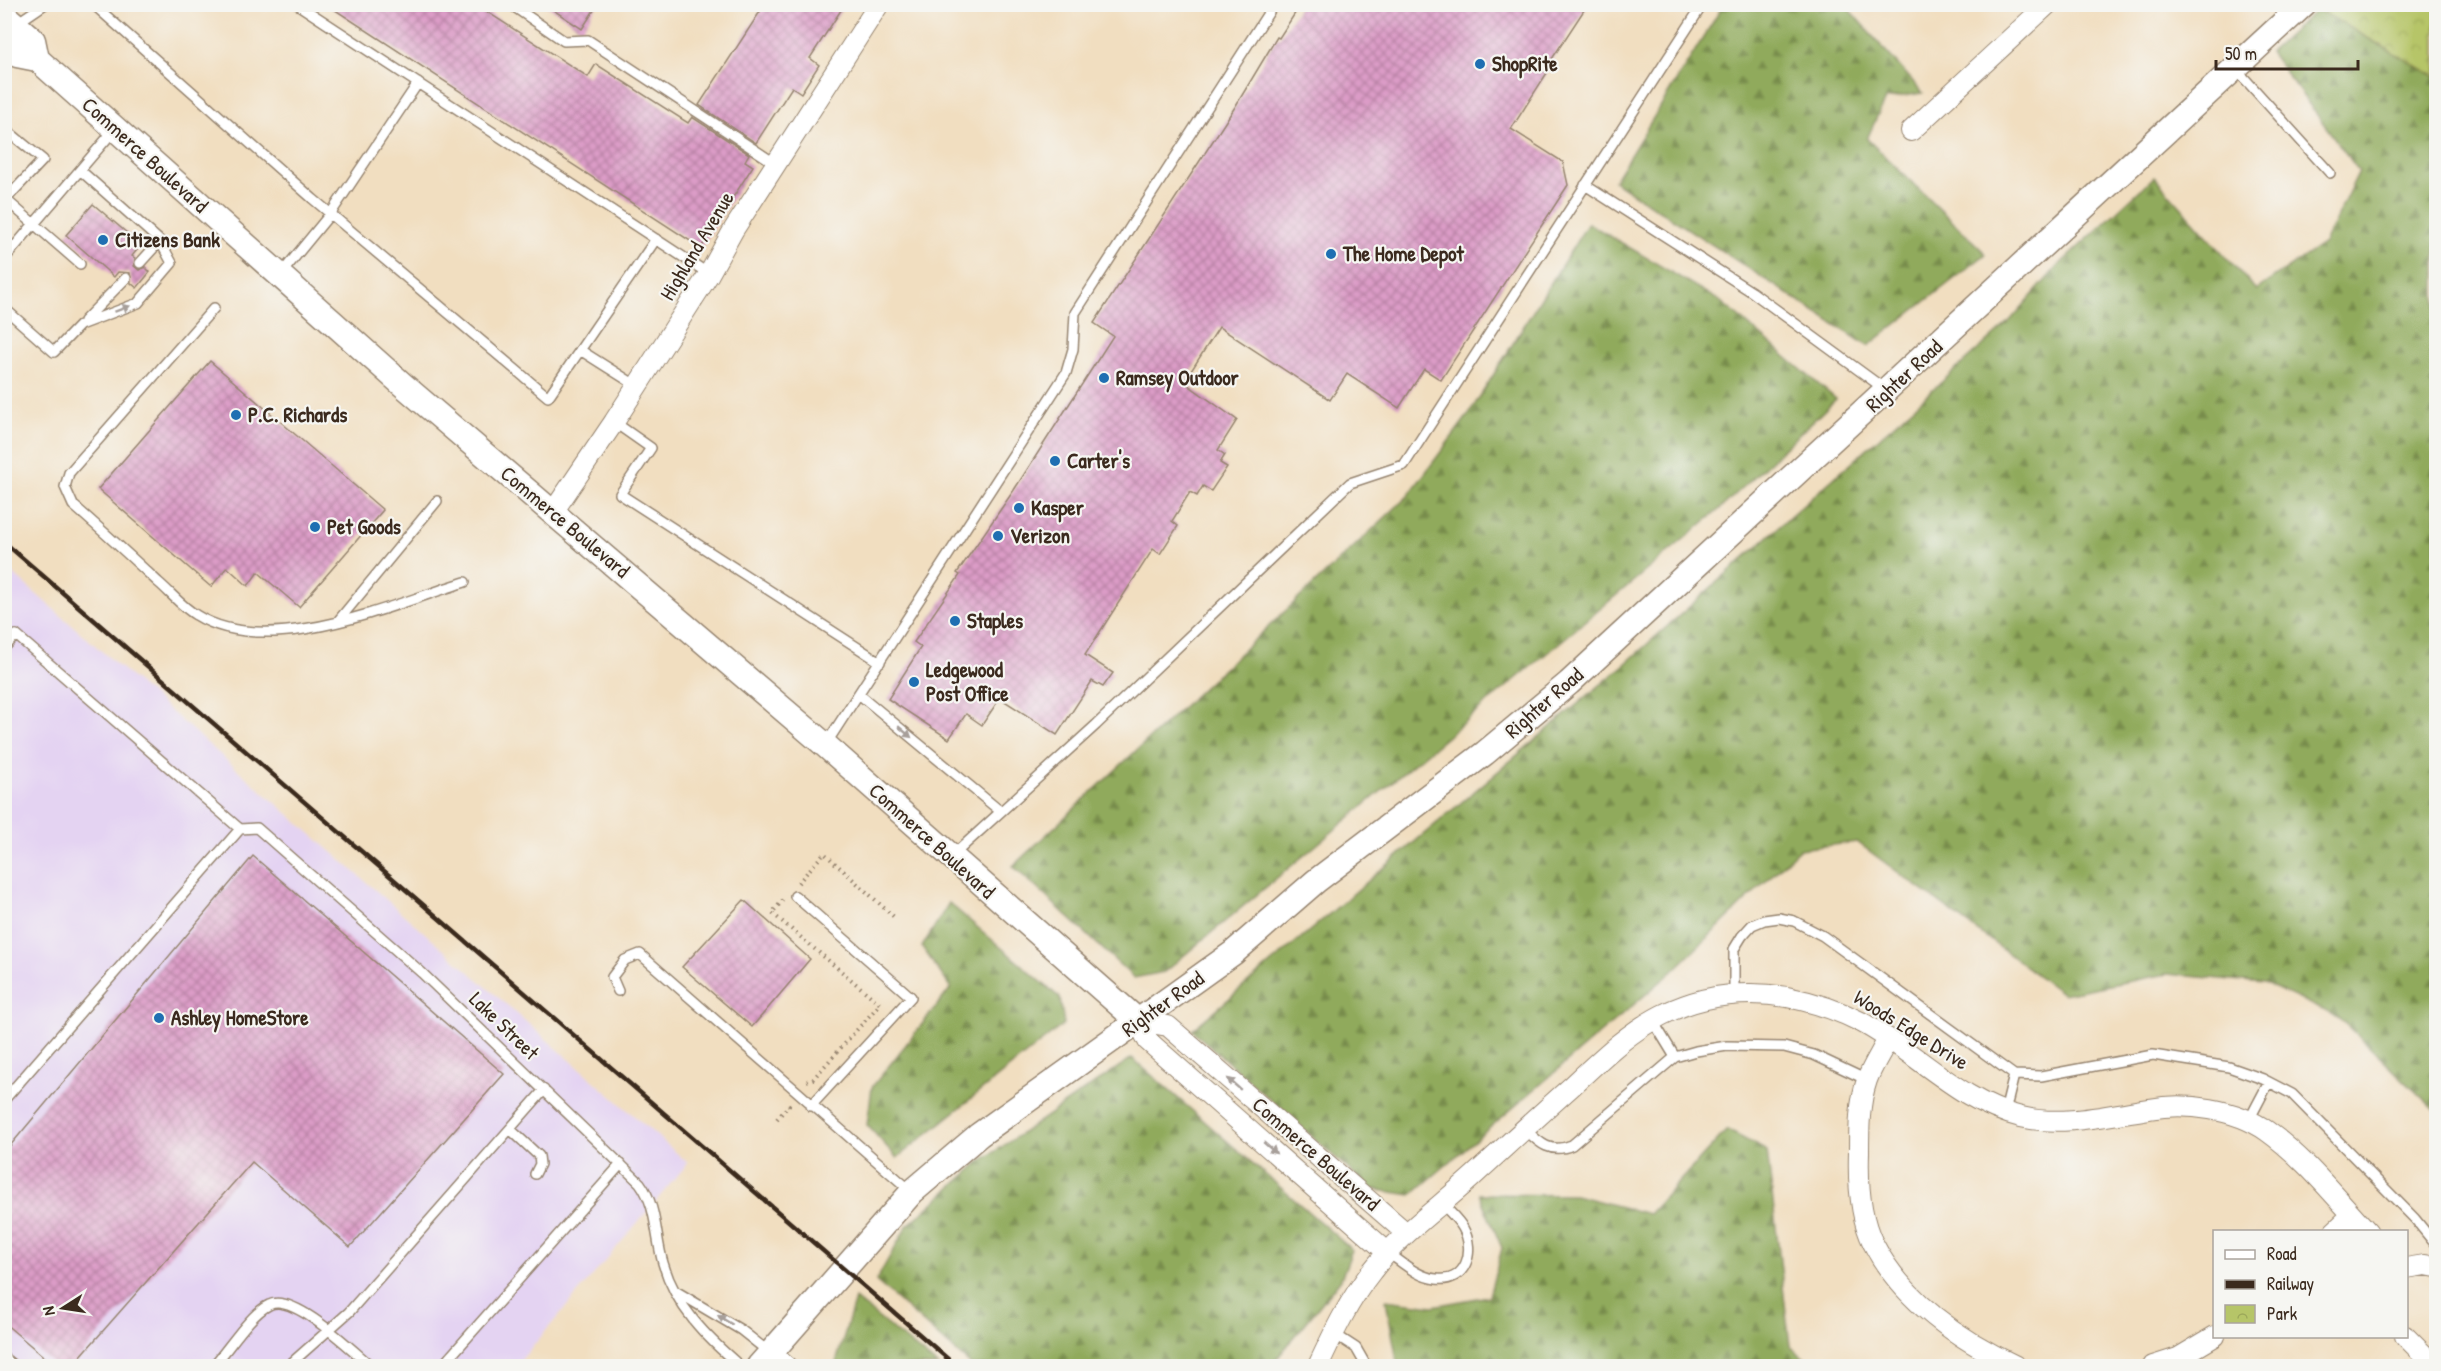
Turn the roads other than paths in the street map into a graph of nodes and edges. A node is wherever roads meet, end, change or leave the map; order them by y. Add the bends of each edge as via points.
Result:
1 (45, 4) edge
2 (93, 4) edge
3 (297, 4) edge
4 (510, 4) edge
5 (879, 4) edge
6 (1274, 4) edge
7 (1702, 4) edge
8 (2048, 4) edge
9 (2304, 4) edge
10 (10, 20) edge
11 (4, 46) edge
12 (37, 59) junction
13 (2235, 68) junction
14 (418, 83) junction
15 (4, 128) edge
16 (115, 129) junction
17 (1911, 131) dead end
18 (776, 164) junction
19 (80, 170) junction
20 (2330, 173) dead end
21 (1585, 184) junction
22 (5, 198) edge
23 (331, 213) junction
24 (34, 224) junction
25 (656, 238) junction
26 (160, 241) junction
27 (4, 260) edge
28 (140, 263) dead end
29 (80, 264) dead end
30 (709, 274) junction
31 (280, 276) junction
32 (126, 278) dead end
33 (4, 308) edge
34 (214, 308) dead end
35 (80, 325) junction
36 (580, 350) junction
37 (637, 386) junction
38 (1888, 391) junction
39 (614, 423) junction
40 (437, 501) dead end
41 (553, 512) junction
42 (465, 582) dead end
43 (338, 621) junction
44 (4, 648) edge
45 (880, 662) junction
46 (860, 695) junction
47 (825, 745) junction
48 (1000, 811) junction
49 (244, 828) junction
50 (950, 857) junction
51 (792, 893) road end
52 (618, 991) dead end
53 (1734, 994) junction
54 (1138, 1021) junction
55 (1653, 1021) junction
56 (1888, 1039) junction
57 (1675, 1057) junction
58 (2014, 1075) junction
59 (1868, 1080) junction
60 (2269, 1082) junction
61 (544, 1090) junction
62 (4, 1100) edge
63 (811, 1106) junction
64 (2005, 1112) junction
65 (2248, 1122) junction
66 (1525, 1128) junction
67 (511, 1130) junction
68 (621, 1164) junction
69 (535, 1174) dead end
70 (912, 1192) junction
71 (1442, 1203) junction
72 (2352, 1215) junction
73 (2336, 1230) edge
74 (2366, 1230) edge
75 (1405, 1232) junction
76 (2436, 1245) edge
77 (1387, 1252) junction
78 (2436, 1267) edge
79 (2408, 1268) edge
80 (677, 1292) junction
81 (327, 1329) junction
82 (1334, 1333) junction
83 (2213, 1337) edge
84 (2407, 1338) edge
85 (4, 1358) edge
86 (772, 1362) edge
87 (14, 1366) edge
88 (213, 1366) edge
89 (288, 1366) edge
90 (371, 1366) edge
91 (442, 1366) edge
92 (740, 1366) edge
93 (1318, 1366) edge
94 (1363, 1366) edge
95 (2016, 1366) edge
96 (2153, 1366) edge
97 (2435, 1366) edge

1 - 10 lane
2 - 23 lane
3 - 14 lane
4 - 18 lane via 564,41 588,40
5 - 18 street, Highland Avenue
6 - 45 lane via 1075,313 1073,349 1066,373
7 - 21 lane
8 - 17 street
9 - 13 street, Righter Road
10 - 12 street, Commerce Boulevard via 33,40
11 - 12 street via 17,55
12 - 16 street, Commerce Boulevard
13 - 20 lane
13 - 38 street, Righter Road
14 - 23 lane
14 - 25 lane
15 - 22 lane via 43,160
16 - 19 lane
16 - 31 street, Commerce Boulevard
18 - 30 street, Highland Avenue
19 - 24 lane
19 - 26 lane
21 - 38 lane via 1752,292
21 - 48 lane via 1404,465 1350,483
22 - 24 lane
23 - 31 lane
23 - 36 lane via 548,397
24 - 27 lane
24 - 29 lane
25 - 30 lane
25 - 36 lane
26 - 28 lane
35 -> 26 lane via 138,303 172,262
30 - 37 street, Highland Avenue
31 - 41 street, Commerce Boulevard
32 - 35 lane
33 - 35 lane via 54,352
34 - 43 lane via 69,473 67,494 74,505 194,615 220,627 255,633 291,632
36 - 37 lane
37 - 39 street, Highland Avenue
38 - 54 street, Righter Road via 1569,683 1485,753 1316,881 1233,952
39 - 41 street, Highland Avenue
39 - 45 lane via 651,448 620,494
40 - 43 lane
41 - 47 street, Commerce Boulevard
42 - 43 lane
44 - 49 lane, Lake Street via 16,635
45 - 46 lane
46 - 47 lane
46 -> 48 lane
47 - 50 street, Commerce Boulevard
48 - 50 lane
49 - 61 lane, Lake Street via 257,828 266,835 414,965
49 - 62 lane
50 - 54 street, Commerce Boulevard
51 - 63 lane via 911,997
52 - 63 lane via 612,977 626,960 640,954
53 - 55 street, Woods Edge Drive via 1709,997
53 - 56 street, Woods Edge Drive via 1788,997 1830,1008
53 - 58 lane via 1734,949 1742,936 1764,920 1794,921 1824,936
54 - 70 street, Righter Road via 979,1135
75 -> 54 street, Commerce Boulevard via 1168,1026
54 -> 77 street, Commerce Boulevard via 1148,1041
55 - 57 lane
55 - 66 street, Woods Edge Drive via 1623,1039
56 - 59 street
56 - 64 street, Woods Edge Drive via 1985,1106
57 - 59 lane via 1726,1046 1784,1047 1814,1054
57 - 66 lane via 1572,1145 1550,1149
58 - 60 lane via 2041,1076 2153,1055 2229,1067
58 - 64 lane
59 - 95 street via 1859,1125 1858,1177 1872,1241 1888,1268 1930,1314 1981,1349
60 - 65 lane
60 - 76 lane via 2292,1094
61 - 67 lane
61 - 68 lane, Lake Street
63 - 70 lane
64 - 65 street, Woods Edge Drive via 2058,1122 2158,1107 2198,1108
65 - 72 street, Woods Edge Drive via 2266,1130
66 - 71 street, Woods Edge Drive
67 - 69 lane via 539,1156
67 - 81 lane via 349,1312
68 - 80 lane, Lake Street via 640,1182 650,1199 662,1261
68 - 91 lane
70 - 86 street, Righter Road
71 - 75 street, Woods Edge Drive
71 - 77 lane via 1463,1227 1469,1246 1468,1262 1461,1273 1435,1279 1418,1274
72 - 73 street
72 - 74 street, Woods Edge Drive
75 - 77 street, Woods Edge Drive
77 - 82 street, Woods Edge Drive via 1370,1272
78 - 79 street
86 -> 80 lane via 741,1330
80 - 92 lane, Lake Street via 687,1316
81 - 88 lane via 288,1303 271,1303
81 - 89 lane
81 - 90 lane
82 - 93 street, Woods Edge Drive
82 - 94 lane via 1356,1348
83 - 96 street via 2178,1358
84 - 97 street
85 - 87 lane

